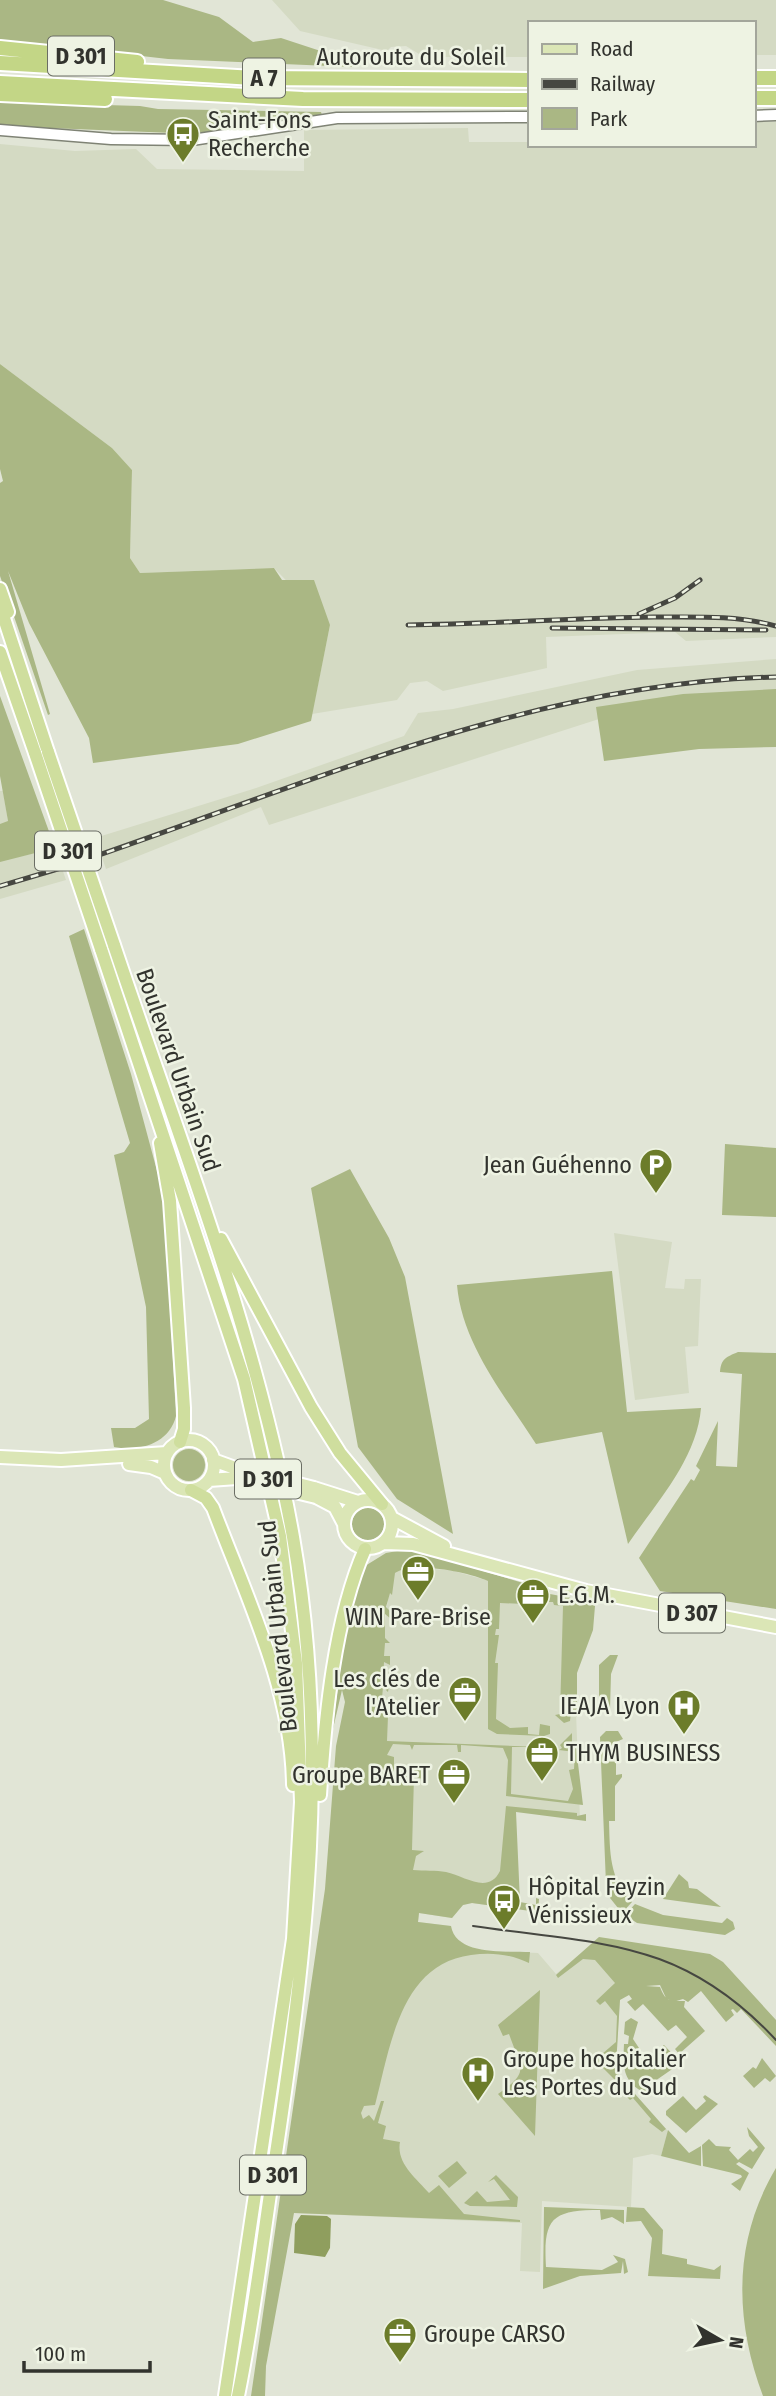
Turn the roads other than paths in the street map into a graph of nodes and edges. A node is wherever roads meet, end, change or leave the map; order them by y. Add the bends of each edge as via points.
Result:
1 (0, 48) edge
2 (0, 63) edge
3 (160, 73) junction
4 (755, 78) edge
5 (776, 78) edge
6 (528, 80) edge
7 (0, 82) edge
8 (165, 93) junction
9 (0, 94) edge
10 (755, 98) edge
11 (776, 98) edge
12 (528, 100) edge
13 (776, 115) edge
14 (755, 116) edge
15 (528, 117) edge
16 (0, 130) edge
17 (0, 589) edge
18 (0, 606) edge
19 (0, 619) edge
20 (10, 639) junction
21 (0, 652) edge
22 (41, 752) junction
23 (107, 947) junction
24 (162, 1129) junction
25 (202, 1206) junction
26 (180, 1442) junction
27 (167, 1453) junction
28 (0, 1457) edge
29 (86, 1460) junction
30 (213, 1460) junction
31 (165, 1473) junction
32 (236, 1473) junction
33 (209, 1480) junction
34 (191, 1490) junction
35 (315, 1492) junction
36 (358, 1502) junction
37 (382, 1504) junction
38 (392, 1518) junction
39 (344, 1524) junction
40 (384, 1543) junction
41 (365, 1549) junction
42 (466, 1558) junction
43 (776, 1628) edge
44 (300, 1841) junction
45 (312, 1858) junction
46 (225, 2396) edge
47 (238, 2396) edge

1 - 3 highway, D 301 via 138,62
2 - 3 highway, Autoroute du Soleil / A 7
3 - 6 highway, Autoroute du Soleil / A 7 via 348,81
4 - 5 highway
7 - 8 highway, Autoroute du Soleil / A 7
8 - 9 highway via 144,100
8 - 12 highway, Autoroute du Soleil / A 7 via 328,100
10 - 11 highway
13 - 14 street
15 - 16 street via 337,118 192,140
17 - 20 highway via 13,627
18 - 20 highway
19 - 20 highway, D 301
20 - 22 highway, Boulevard Urbain Sud / D 301
21 - 22 highway, Boulevard Urbain Sud / D 301
22 - 23 highway, Boulevard Urbain Sud / D 301, bridge
23 - 24 highway, Boulevard Urbain Sud / D 301
23 - 25 highway, Boulevard Urbain Sud / D 301
24 - 26 highway via 183,1396
24 - 44 highway, Boulevard Urbain Sud / D 301 via 244,1379 280,1536 296,1663
25 - 37 highway via 211,1213 225,1249 311,1406 340,1453
25 - 45 highway, Boulevard Urbain Sud / D 301 via 257,1377 293,1538 311,1710
26 - 27 main road
26 - 30 main road via 197,1442
27 - 29 main road
27 - 31 main road
28 - 29 main road
29 - 31 main road via 138,1464
30 - 32 main road
30 - 33 main road
31 - 34 main road via 175,1486
32 - 33 main road
32 - 35 main road, bridge
33 - 34 main road
34 - 44 highway via 213,1508 279,1691 293,1777 293,1827
35 - 36 main road
35 - 39 main road via 335,1507
36 - 37 main road
36 - 39 main road via 348,1511
37 - 38 main road
38 - 40 main road
38 - 42 main road, D 307
39 - 41 main road via 348,1538
40 - 41 main road
40 - 42 main road, D 307 via 400,1541
41 - 45 highway via 338,1647 318,1842
42 - 43 main road, D 307 via 609,1596
44 - 46 highway, Boulevard Urbain Sud / D 301 via 286,2000
45 - 47 highway, Boulevard Urbain Sud / D 301 via 294,2032

